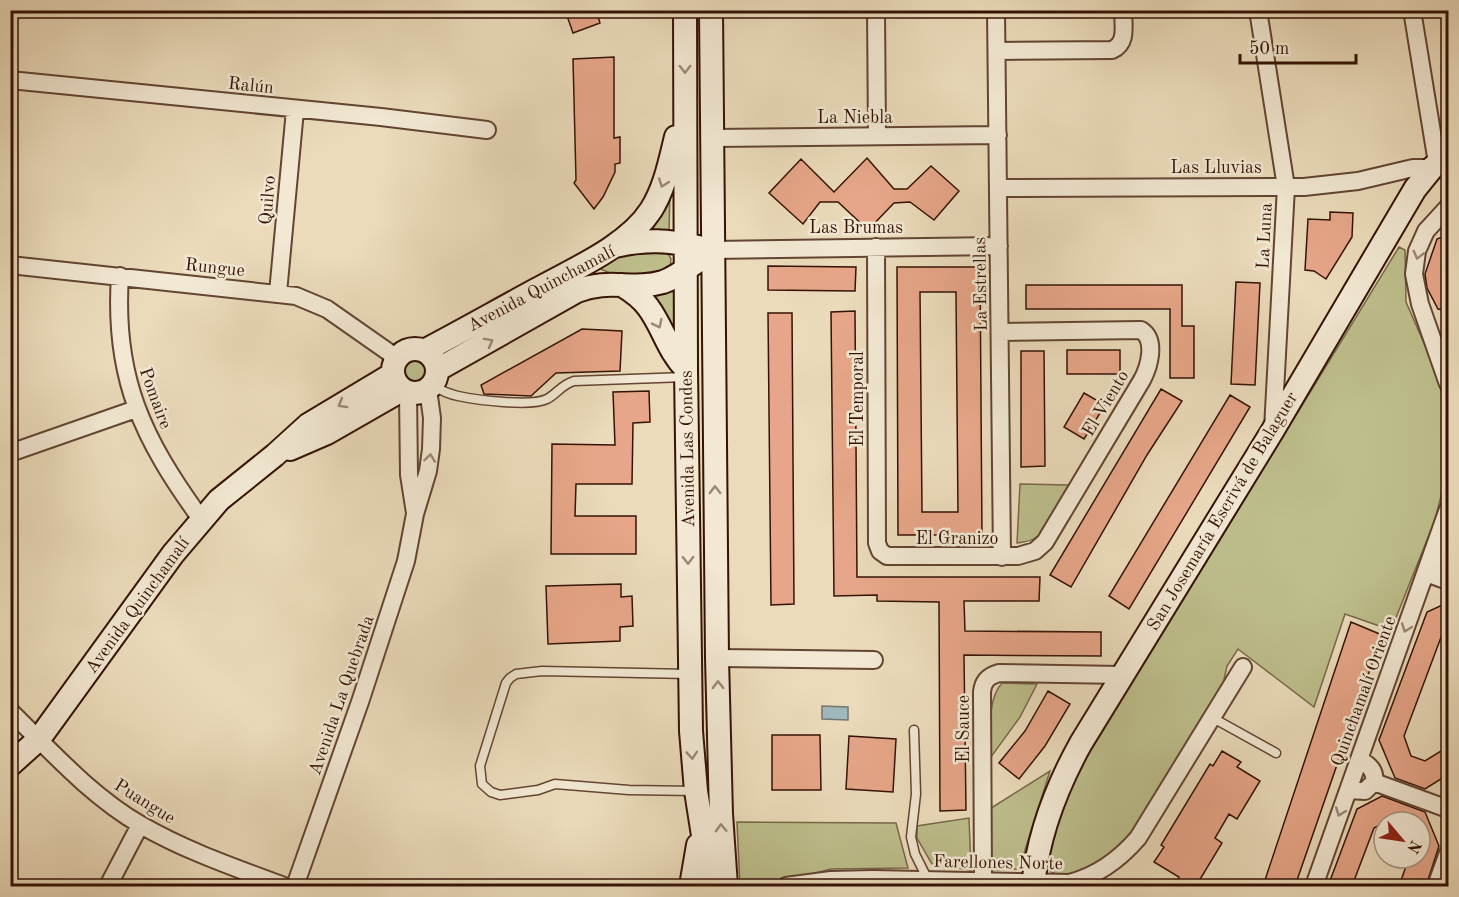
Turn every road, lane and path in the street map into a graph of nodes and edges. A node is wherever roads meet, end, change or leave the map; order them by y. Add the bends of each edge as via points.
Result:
1 (685, 10) edge
2 (711, 10) edge
3 (876, 10) edge
4 (996, 10) edge
5 (1123, 10) edge
6 (1258, 10) edge
7 (1412, 10) edge
8 (997, 51) junction
9 (10, 80) edge
10 (684, 106) junction
11 (296, 110) junction
12 (487, 130) dead end
13 (998, 135) junction
14 (877, 136) junction
15 (712, 138) junction
16 (1439, 162) edge
17 (1286, 187) junction
18 (998, 188) junction
19 (1449, 207) edge
20 (686, 244) junction
21 (999, 246) junction
22 (876, 247) junction
23 (713, 250) junction
24 (602, 253) junction
25 (10, 265) edge
26 (686, 270) junction
27 (120, 276) junction
28 (615, 284) junction
29 (278, 293) junction
30 (1000, 332) junction
31 (1442, 345) edge
32 (686, 373) junction
33 (414, 380) junction
34 (1449, 384) edge
35 (136, 410) junction
36 (1273, 430) junction
37 (10, 453) edge
38 (1449, 509) edge
39 (415, 514) junction
40 (201, 519) junction
41 (880, 551) joint
42 (1035, 551) joint
43 (1002, 557) junction
44 (1449, 561) edge
45 (1427, 568) junction
46 (1449, 581) edge
47 (717, 658) junction
48 (874, 660) dead end
49 (1243, 668) dead end
50 (689, 674) junction
51 (1122, 675) junction
52 (10, 711) edge
53 (1213, 718) junction
54 (914, 730) dead end
55 (39, 739) junction
56 (719, 744) junction
57 (1276, 753) dead end
58 (1359, 760) junction
59 (10, 765) edge
60 (1374, 782) junction
61 (1348, 790) junction
62 (696, 791) junction
63 (1449, 809) edge
64 (140, 825) junction
65 (701, 830) junction
66 (1449, 853) edge
67 (928, 880) junction
68 (983, 880) junction
69 (874, 883) edge
70 (1034, 885) edge
71 (108, 886) edge
72 (284, 886) edge
73 (295, 886) edge
74 (691, 886) edge
75 (711, 886) edge
76 (726, 886) edge
77 (786, 886) edge
78 (1314, 886) edge
79 (1436, 886) edge

1 -> 10 street, Avenida Las Condes
2 - 15 street, Avenida Las Condes
3 - 14 street
4 - 8 street, La Estrellas
5 - 8 street via 1124,37 1112,50
6 - 17 street, La Luna
7 - 16 street
8 - 13 street, La Estrellas
9 - 11 street, Ralún
10 - 20 street, Avenida Las Condes
10 -> 24 street via 666,178 654,205 640,224
11 - 12 street, Ralún
11 - 29 street, Quilvo
13 - 14 street, La Niebla
13 - 18 street, La Estrellas
14 - 15 street, La Niebla
15 - 23 street, Avenida Las Condes
16 - 17 street, Las Lluvias via 1374,178
16 - 36 street, San Josemaría Escrivá de Balaguer via 1409,199
17 - 18 street, Las Lluvias
17 - 36 street, La Luna
18 - 21 street, La Estrellas
19 -> 31 street via 1426,231 1417,251 1414,274 1420,304
20 - 23 street, Avenida Quinchamalí
20 - 24 street, Avenida Quinchamalí via 648,240
20 - 26 street, Avenida Las Condes
21 - 22 street, Las Brumas
21 - 30 street, La Estrellas
22 - 23 street, Las Brumas
22 - 41 street, El Temporal
23 - 26 street, Avenida Quinchamalí
47 -> 23 street, Avenida Las Condes
24 - 28 street via 591,267 593,275
24 - 33 street, Avenida Quinchamalí via 424,351 435,362
25 - 27 street, Rungue
26 - 28 street, Avenida Quinchamalí via 660,283
26 - 32 street, Avenida Las Condes
27 - 29 street, Rungue
27 - 35 street, Pomaire via 121,345
28 -> 32 street via 648,306
33 -> 28 street, Avenida Quinchamalí via 577,291 592,285
29 - 33 street, Rungue via 327,309
30 - 42 street, El Viento via 1137,330 1149,339 1149,364 1142,380 1045,542
30 - 43 street, La Estrellas
31 - 34 street
32 - 33 lane via 574,381 535,402 457,396
32 -> 50 street, Avenida Las Condes
33 - 39 street, Avenida La Quebrada via 409,476
39 -> 33 street, Avenida La Quebrada via 431,449 432,418
33 - 40 street, Avenida Quinchamalí via 319,417 239,482
35 - 37 street
35 - 40 street, Pomaire via 166,468
36 - 51 street, San Josemaría Escrivá de Balaguer
38 - 45 street, Quinchamalí Oriente
39 - 73 street, Avenida La Quebrada via 394,600
40 - 55 street, Avenida Quinchamalí
41 - 43 street, El Granizo via 892,557
42 - 43 street, El Granizo
44 - 45 street
45 - 46 street
45 -> 58 street, Quinchamalí Oriente
47 - 48 street
56 -> 47 street, Avenida Las Condes
49 - 53 street, Farellones Norte
50 -> 62 street, Avenida Las Condes
50 - 62 lane via 516,674 506,683 480,775 482,784 500,795 555,784
51 - 68 street, El Sauce via 999,673 984,682
51 - 70 street, San Josemaría Escrivá de Balaguer via 1059,786 1043,834
52 - 55 street, Puangue
53 - 57 lane
53 - 70 street, Farellones Norte via 1145,828 1120,856 1079,881
54 - 67 lane via 916,794 911,837
55 - 59 street, Avenida Quinchamalí
55 - 64 street, Puangue via 93,790
56 - 65 street
76 -> 56 street, Avenida Las Condes
58 - 60 street via 1372,769
58 - 61 street, Quinchamalí Oriente
60 - 61 street via 1365,790
60 - 63 street
61 -> 78 street, Quinchamalí Oriente
62 - 65 street, Avenida Las Condes
64 - 71 street
64 - 72 street, Puangue
65 - 74 street
65 - 75 street, Avenida Las Condes
66 - 79 street
67 - 68 street, Farellones Norte
67 - 69 street, Farellones Norte
68 - 70 street, Farellones Norte
69 - 77 street, Farellones Norte via 822,880

